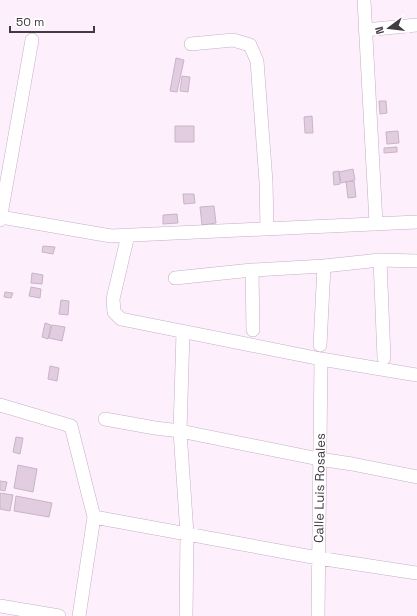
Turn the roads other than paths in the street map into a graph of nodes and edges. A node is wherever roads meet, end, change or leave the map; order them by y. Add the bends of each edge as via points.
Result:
1 (364, 0) edge
2 (417, 25) edge
3 (366, 30) junction
4 (32, 40) dead end
5 (191, 44) dead end
6 (0, 217) edge
7 (0, 220) edge
8 (417, 222) edge
9 (376, 223) junction
10 (267, 228) junction
11 (128, 235) junction
12 (380, 260) junction
13 (417, 261) edge
14 (324, 266) junction
15 (252, 270) junction
16 (175, 278) dead end
17 (253, 330) dead end
18 (183, 332) junction
19 (320, 345) dead end
20 (384, 358) dead end
21 (321, 359) junction
22 (417, 375) edge
23 (0, 405) edge
24 (105, 419) dead end
25 (180, 431) junction
26 (319, 459) junction
27 (417, 477) edge
28 (94, 517) junction
29 (187, 534) junction
30 (318, 558) junction
31 (417, 573) edge
32 (0, 606) edge
33 (59, 616) edge
34 (79, 616) edge
35 (186, 616) edge
36 (318, 616) edge

1 - 3 street
2 - 3 street
3 - 9 street
4 - 6 street
5 - 10 street via 233,40 250,45 257,61
6 - 7 street
6 - 11 street via 111,236
8 - 9 street
9 - 10 street
10 - 11 street
11 - 18 street via 113,299 114,312 121,319
12 - 13 street
12 - 14 street
12 - 20 street
14 - 15 street
14 - 19 street
15 - 16 street
15 - 17 street
18 - 21 street
18 - 25 street
21 - 22 street
21 - 26 street, Calle Luis Rosales
23 - 28 street via 71,426
24 - 25 street
25 - 26 street
25 - 29 street
26 - 27 street
26 - 30 street, Calle Luis Rosales
28 - 29 street
28 - 34 street
29 - 30 street
29 - 35 street
30 - 31 street
30 - 36 street, Calle Luis Rosales
32 - 33 street

